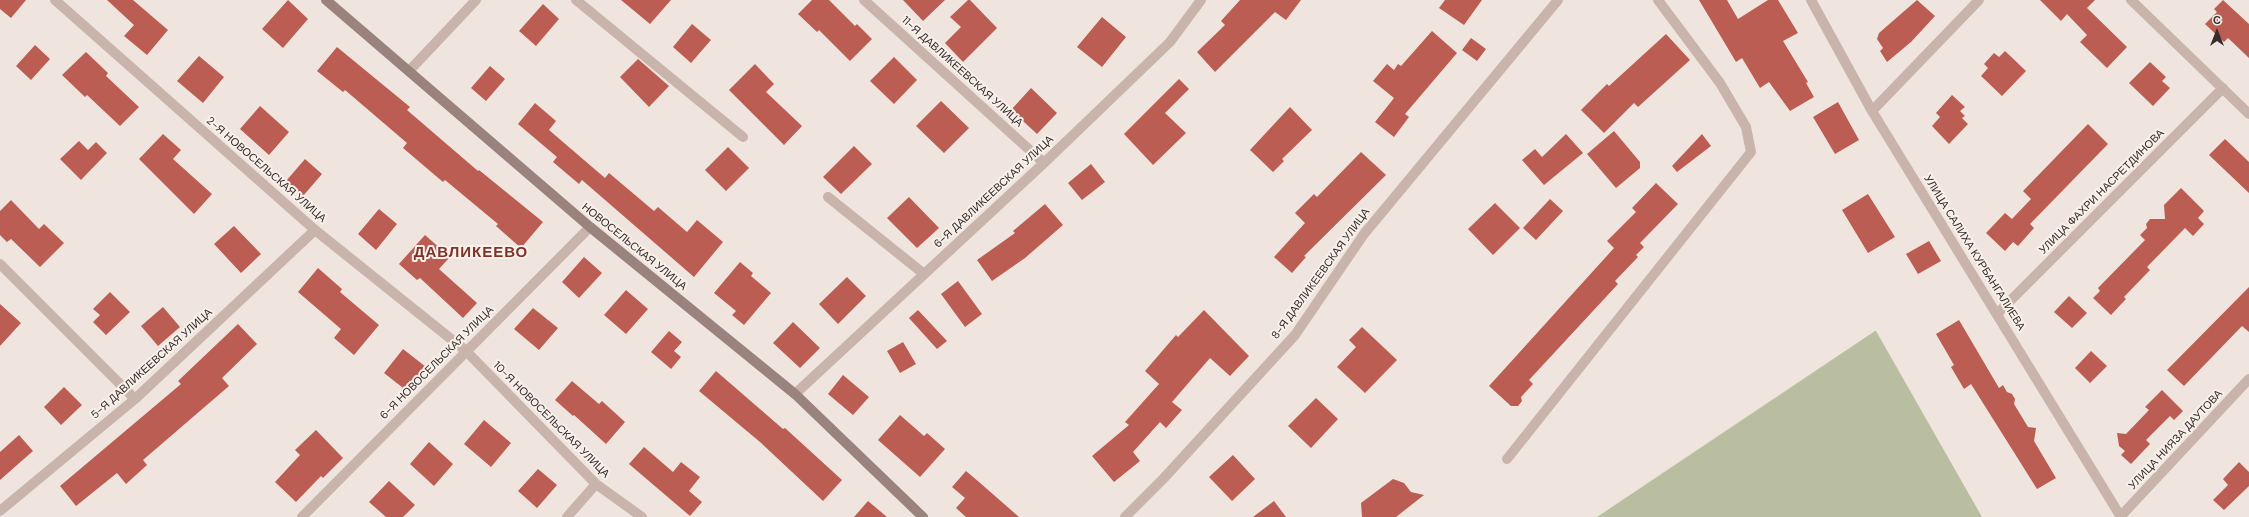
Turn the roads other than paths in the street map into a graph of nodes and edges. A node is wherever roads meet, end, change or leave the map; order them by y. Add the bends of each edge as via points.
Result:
1 (55, 0) edge
2 (326, 0) edge
3 (476, 0) edge
4 (576, 0) edge
5 (864, 0) edge
6 (1201, 0) edge
7 (1558, 0) edge
8 (1658, 0) edge
9 (1811, 0) edge
10 (1979, 0) edge
11 (2131, 0) edge
12 (409, 71) junction
13 (2223, 88) junction
14 (1872, 111) junction
15 (2249, 114) edge
16 (743, 137) dead end
17 (1044, 163) junction
18 (828, 197) dead end
19 (590, 227) junction
20 (315, 230) junction
21 (0, 264) edge
22 (924, 274) junction
23 (1997, 314) junction
24 (466, 351) junction
25 (2249, 379) edge
26 (795, 394) junction
27 (135, 399) junction
28 (1507, 459) dead end
29 (596, 484) junction
30 (0, 511) edge
31 (302, 517) edge
32 (567, 517) edge
33 (642, 517) edge
34 (923, 517) edge
35 (1125, 517) edge
36 (2121, 517) edge

1 - 20 street, 2-Я НОВОСЕЛЬСКАЯ УЛИЦА
2 - 12 street, НОВОСЕЛЬСКАЯ УЛИЦА
3 - 12 street
4 - 16 street
5 - 17 street, 11-Я ДАВЛИКЕЕВСКАЯ УЛИЦА
6 - 17 street, 6-Я ДАВЛИКЕЕВСКАЯ УЛИЦА via 1170,42
7 - 35 street, 8-Я ДАВЛИКЕЕВСКАЯ УЛИЦА via 1364,234 1295,335
8 - 28 street via 1720,83 1746,127 1751,152
9 - 14 street, УЛИЦА САЛИХА КУРБАНГАЛИЕВА
10 - 14 street
11 - 13 street
12 - 19 street, НОВОСЕЛЬСКАЯ УЛИЦА
13 - 15 street
13 - 23 street, УЛИЦА ФАХРИ НАСРЕТДИНОВА
14 - 23 street, УЛИЦА САЛИХА КУРБАНГАЛИЕВА
17 - 22 street, 6-Я ДАВЛИКЕЕВСКАЯ УЛИЦА
18 - 22 street
19 - 24 street, 6-Я НОВОСЕЛЬСКАЯ УЛИЦА
19 - 26 street, НОВОСЕЛЬСКАЯ УЛИЦА
20 - 24 street, 2-Я НОВОСЕЛЬСКАЯ УЛИЦА
20 - 27 street, 5-Я ДАВЛИКЕЕВСКАЯ УЛИЦА
21 - 27 street
22 - 26 street, 6-Я ДАВЛИКЕЕВСКАЯ УЛИЦА
23 - 36 street, УЛИЦА САЛИХА КУРБАНГАЛИЕВА
24 - 29 street, 10-Я НОВОСЕЛЬСКАЯ УЛИЦА
24 - 31 street, 6-Я НОВОСЕЛЬСКАЯ УЛИЦА
25 - 36 street, УЛИЦА НИЯЗА ДАУТОВА
26 - 34 street, НОВОСЕЛЬСКАЯ УЛИЦА
27 - 30 street, 5-Я ДАВЛИКЕЕВСКАЯ УЛИЦА
29 - 32 street
29 - 33 street, 10-Я НОВОСЕЛЬСКАЯ УЛИЦА

